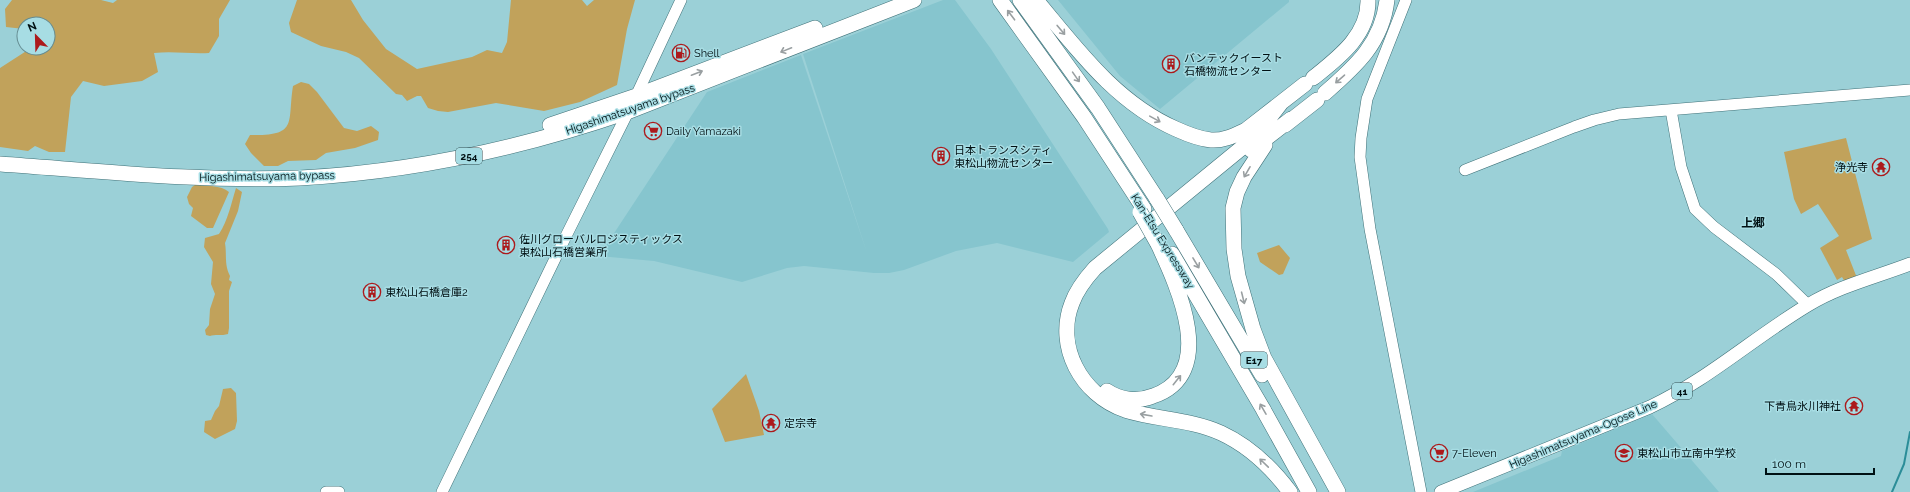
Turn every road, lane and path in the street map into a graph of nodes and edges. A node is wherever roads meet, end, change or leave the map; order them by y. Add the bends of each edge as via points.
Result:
1 (681, 0) edge
2 (888, 0) edge
3 (914, 0) edge
4 (1000, 0) edge
5 (1020, 0) edge
6 (1036, 0) edge
7 (1359, 0) edge
8 (1368, 0) edge
9 (1377, 0) edge
10 (1388, 0) edge
11 (1406, 0) edge
12 (1353, 41) junction
13 (1355, 65) junction
14 (1910, 90) edge
15 (636, 96) junction
16 (1281, 103) junction
17 (1671, 110) junction
18 (627, 112) junction
19 (1291, 119) junction
20 (0, 156) edge
21 (0, 164) edge
22 (1465, 170) dead end
23 (1161, 242) junction
24 (1910, 264) edge
25 (1808, 305) junction
26 (326, 492) edge
27 (339, 492) edge
28 (442, 492) edge
29 (1290, 492) edge
30 (1309, 492) edge
31 (1328, 492) edge
32 (1338, 492) edge
33 (1421, 492) edge
34 (1440, 492) edge

1 - 15 street
15 -> 2 highway, Higashimatsuyama bypass / 254
3 -> 18 highway, Higashimatsuyama bypass / 254
23 -> 4 highway, Kan-Etsu Expressway / E17 via 1084,117
5 -> 31 highway, Kan-Etsu Expressway / E17, bridge via 1098,108 1157,199 1278,402
6 -> 16 highway via 1115,90 1151,117 1187,134 1212,140 1236,135
7 - 12 highway via 1362,12
8 - 12 highway via 1362,27
9 - 13 highway via 1367,46
10 - 13 highway via 1376,40
11 - 33 street via 1367,99 1360,138 1360,157 1370,228
12 - 16 highway via 1334,61
13 -> 19 highway
14 - 17 street
15 - 18 street
15 - 20 highway, Higashimatsuyama bypass / 254 via 567,121 475,145 422,156 354,164 286,169 186,168
29 -> 16 highway via 1260,459 1236,441 1192,423 1124,409 1100,397 1075,367 1067,330 1071,303 1077,290 1095,268 1244,146
17 - 22 street via 1619,114 1594,120
17 - 25 street via 1681,168 1695,210 1776,274
18 - 21 highway, Higashimatsuyama bypass / 254 via 579,128 473,155 345,175 299,178 203,178
18 - 28 street
19 -> 23 highway via 1128,250 1088,289 1081,302 1075,329 1078,354 1084,367 1100,387 1123,398 1136,400 1159,395 1178,380 1187,360 1188,329 1184,310
19 -> 32 highway via 1264,146 1244,176 1233,208 1234,249 1244,302 1264,358
30 -> 23 highway, Kan-Etsu Expressway / E17 via 1229,350
24 - 25 main road, Higashimatsuyama-Ogose Line / 41 via 1846,287
25 - 34 main road, Higashimatsuyama-Ogose Line / 41 via 1679,393
26 - 27 street

